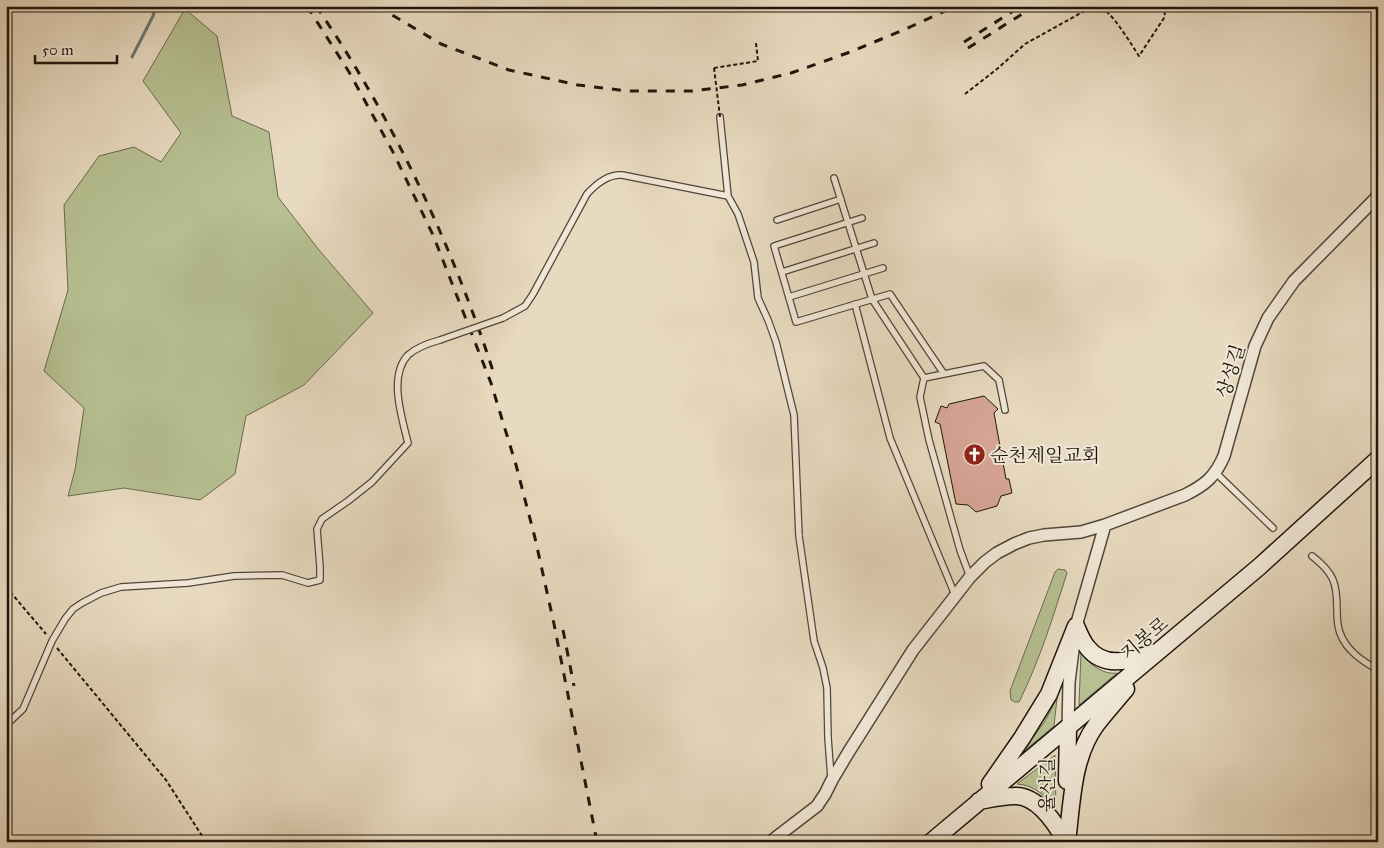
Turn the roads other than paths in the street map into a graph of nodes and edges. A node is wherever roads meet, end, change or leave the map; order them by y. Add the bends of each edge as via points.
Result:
1 (720, 117) road end
2 (834, 178) dead end
3 (728, 196) junction
4 (1378, 196) edge
5 (840, 198) junction
6 (862, 218) dead end
7 (777, 220) dead end
8 (848, 222) junction
9 (874, 243) dead end
10 (856, 249) junction
11 (883, 268) dead end
12 (782, 272) junction
13 (864, 274) junction
14 (789, 297) junction
15 (872, 299) junction
16 (855, 304) junction
17 (944, 374) junction
18 (924, 378) junction
19 (1005, 410) dead end
20 (1378, 459) edge
21 (1216, 473) junction
22 (1105, 525) junction
23 (1273, 528) dead end
24 (1312, 556) dead end
25 (970, 577) junction
26 (955, 596) junction
27 (1076, 626) junction
28 (1159, 652) junction
29 (1378, 670) edge
30 (6, 726) edge
31 (1068, 728) junction
32 (832, 780) junction
33 (979, 801) junction
34 (770, 842) edge
35 (931, 842) edge
36 (1067, 842) edge

1 - 3 lane
2 - 5 lane
3 - 30 lane, bridge via 622,175 611,176 594,187 587,194 525,306 503,318 424,345 405,360 400,369 398,390 408,443 372,482 322,520 318,529 320,580 308,583 282,575 234,576 116,588 101,593 73,609 65,619 23,709
3 - 32 lane via 738,214 754,262 758,298 776,342 794,415 798,536 814,641 827,688
4 - 21 street, 상성길 via 1294,281 1268,318 1255,346 1224,456
5 - 7 lane
5 - 8 lane
6 - 8 lane
8 - 10 lane
8 - 12 lane via 774,246
9 - 10 lane
10 - 12 lane
10 - 13 lane
11 - 13 lane
12 - 14 lane
13 - 14 lane
13 - 15 lane
14 - 16 lane via 796,322
15 - 16 lane
15 - 17 lane via 890,294
15 - 18 lane
16 - 26 lane via 890,438
17 - 18 lane
17 - 19 lane via 984,366 999,380
18 - 25 lane via 920,397 929,440
20 - 28 main road, 지봉로
21 - 22 street, 상성길 via 1186,495
21 - 23 lane
22 - 25 street, 상성길 via 1081,532 1037,536 1014,544 985,562
22 - 27 street
24 - 29 lane via 1325,567 1334,582 1339,630 1345,644
25 - 26 street, 상성길
26 - 32 street, 상성길 via 913,650
27 - 28 main road via 1086,646 1103,659 1127,661
27 - 31 street via 1068,682
27 - 33 main road via 1049,694
28 - 31 main road, 지봉로
28 - 36 main road via 1095,726 1087,741 1075,777
31 - 33 main road, 지봉로
31 - 36 main road, 율산길
32 - 34 street, 상성길 via 816,806
33 - 35 main road, 지봉로
33 - 36 main road via 1016,796 1027,798 1053,820

